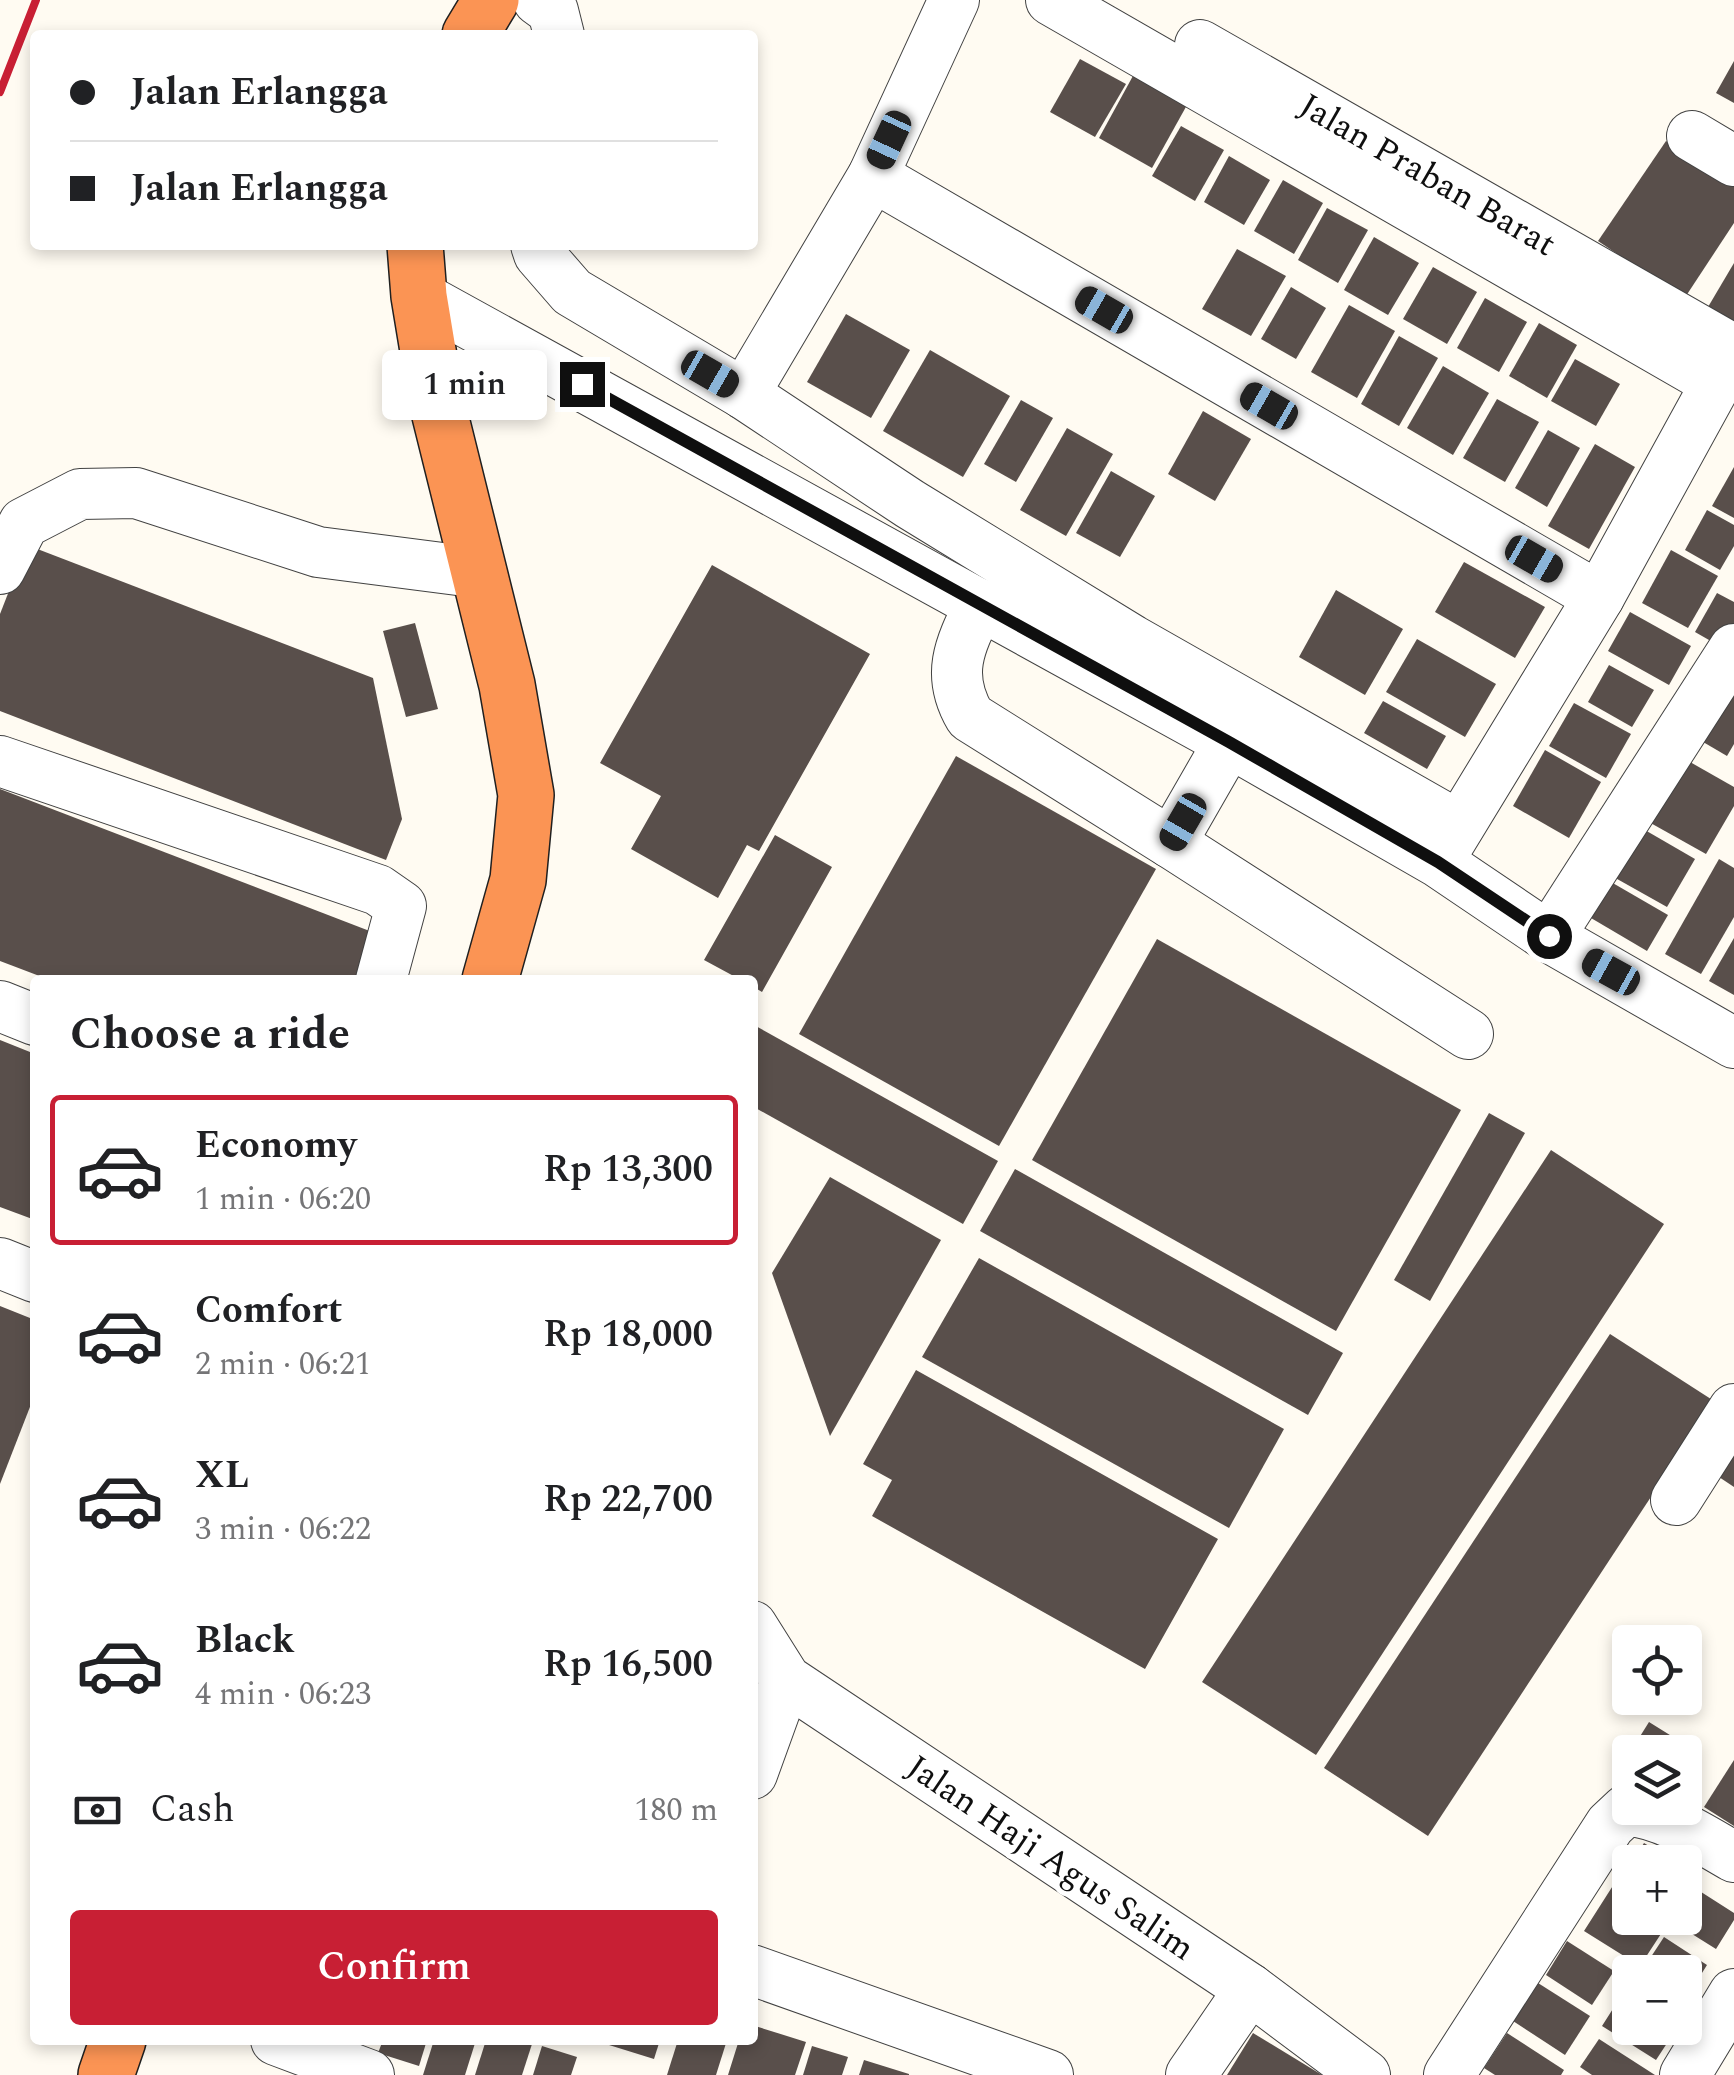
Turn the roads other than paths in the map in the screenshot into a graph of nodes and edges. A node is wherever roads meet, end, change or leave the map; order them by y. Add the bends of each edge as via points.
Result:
1 (491, 0) edge
2 (538, 0) edge
3 (954, 0) edge
4 (1051, 0) edge
5 (1122, 0) edge
6 (473, 30) edge
7 (558, 30) edge
8 (1692, 136) dead end
9 (1734, 161) edge
10 (873, 176) junction
11 (538, 250) edge
12 (417, 270) edge
13 (1728, 361) edge
14 (744, 394) junction
15 (0, 568) edge
16 (481, 573) junction
17 (1600, 597) junction
18 (980, 604) junction
19 (1734, 649) edge
20 (1229, 742) junction
21 (0, 761) edge
22 (1170, 844) junction
23 (1449, 844) junction
24 (1549, 936) junction
25 (382, 975) edge
26 (491, 975) edge
27 (0, 1006) edge
28 (30, 1018) edge
29 (1468, 1034) dead end
30 (1734, 1042) edge
31 (0, 1264) edge
32 (30, 1275) edge
33 (1734, 1409) edge
34 (1676, 1500) dead end
35 (758, 1636) edge
36 (786, 1680) junction
37 (758, 1757) edge
38 (1734, 1857) edge
39 (758, 1972) edge
40 (1250, 1989) junction
41 (1734, 1994) edge
42 (116, 2045) edge
43 (289, 2045) edge
44 (106, 2075) edge
45 (370, 2075) edge
46 (1048, 2075) edge
47 (1191, 2075) edge
48 (1366, 2075) edge
49 (1449, 2075) edge
50 (1685, 2075) edge

1 - 6 highway
2 - 7 street via 553,11
3 - 10 street
4 - 13 street
5 - 13 street, Jalan Praban Barat
8 - 9 street
10 - 14 street
10 - 17 street
11 - 14 street via 572,292
12 - 16 highway via 436,399
12 - 18 street
13 - 17 street
14 - 23 street
15 - 16 street via 24,523 80,494 136,492 318,552
16 - 26 highway via 526,795 518,880
17 - 23 street
18 - 20 street
18 - 22 street via 959,647 956,678 970,717
19 - 24 street
20 - 22 street
20 - 23 street
21 - 25 street via 378,890 401,906
22 - 29 street
23 - 24 street
24 - 30 street
27 - 28 street
31 - 32 street
33 - 34 street
35 - 36 street, Jalan Haji Agus Salim
36 - 37 street
36 - 40 street, Jalan Haji Agus Salim
38 - 49 street via 1676,1824 1626,1810
39 - 46 street
40 - 47 street
40 - 48 street, Jalan Haji Agus Salim
41 - 50 street
42 - 44 highway
43 - 45 street

